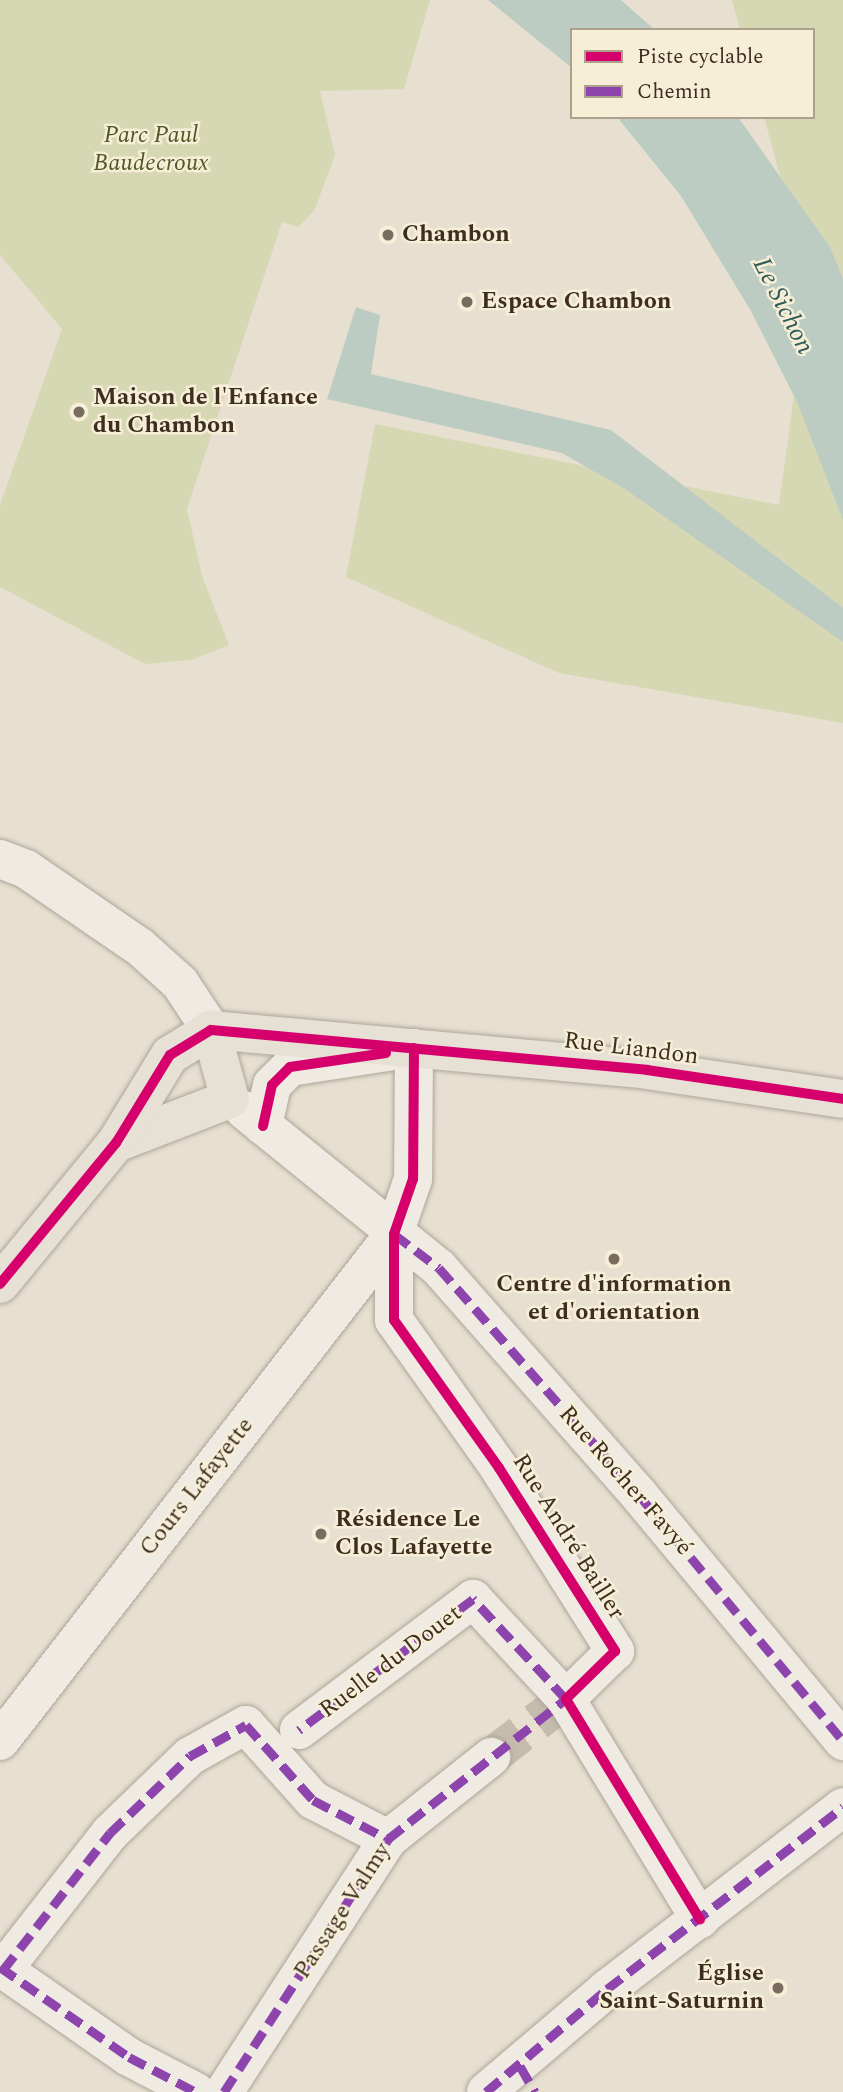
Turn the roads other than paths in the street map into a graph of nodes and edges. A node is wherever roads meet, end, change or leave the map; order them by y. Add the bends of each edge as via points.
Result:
1 (0, 859) edge
2 (211, 1030) junction
3 (414, 1048) junction
4 (230, 1099) junction
5 (843, 1099) edge
6 (263, 1126) junction
7 (116, 1143) junction
8 (394, 1234) junction
9 (0, 1284) edge
10 (566, 1699) junction
11 (299, 1730) dead end
12 (0, 1741) edge
13 (843, 1741) edge
14 (491, 1757) tunnel mouth
15 (843, 1807) edge
16 (388, 1839) junction
17 (700, 1919) junction
18 (1, 1969) edge
19 (528, 2079) edge
20 (196, 2092) edge
21 (224, 2092) edge
22 (486, 2092) edge

1 - 2 street via 26,869 140,947 180,983
2 - 3 main road, Rue Liandon
2 - 4 main road
2 - 7 main road via 170,1055
3 - 5 main road, Rue Liandon via 647,1070
3 - 6 street via 290,1067 272,1086
3 - 8 street via 413,1178
4 - 6 street, Rue Rocher Favyé
4 - 7 main road
6 - 8 street, Rue Rocher Favyé
7 - 9 main road
8 - 10 street, Rue André Bailler via 394,1320 499,1468 615,1651
8 - 12 street, Cours Lafayette
8 - 13 street, Rue Rocher Favyé via 439,1268 576,1423
10 - 11 street, Ruelle du Douet via 473,1599
10 - 17 street
14 - 16 street, Passage Valmy
15 - 17 street
16 - 18 street via 313,1800 246,1725 190,1756 110,1833
16 - 21 street, Passage Valmy
17 - 19 street
18 - 20 street via 129,2057
19 - 22 street

